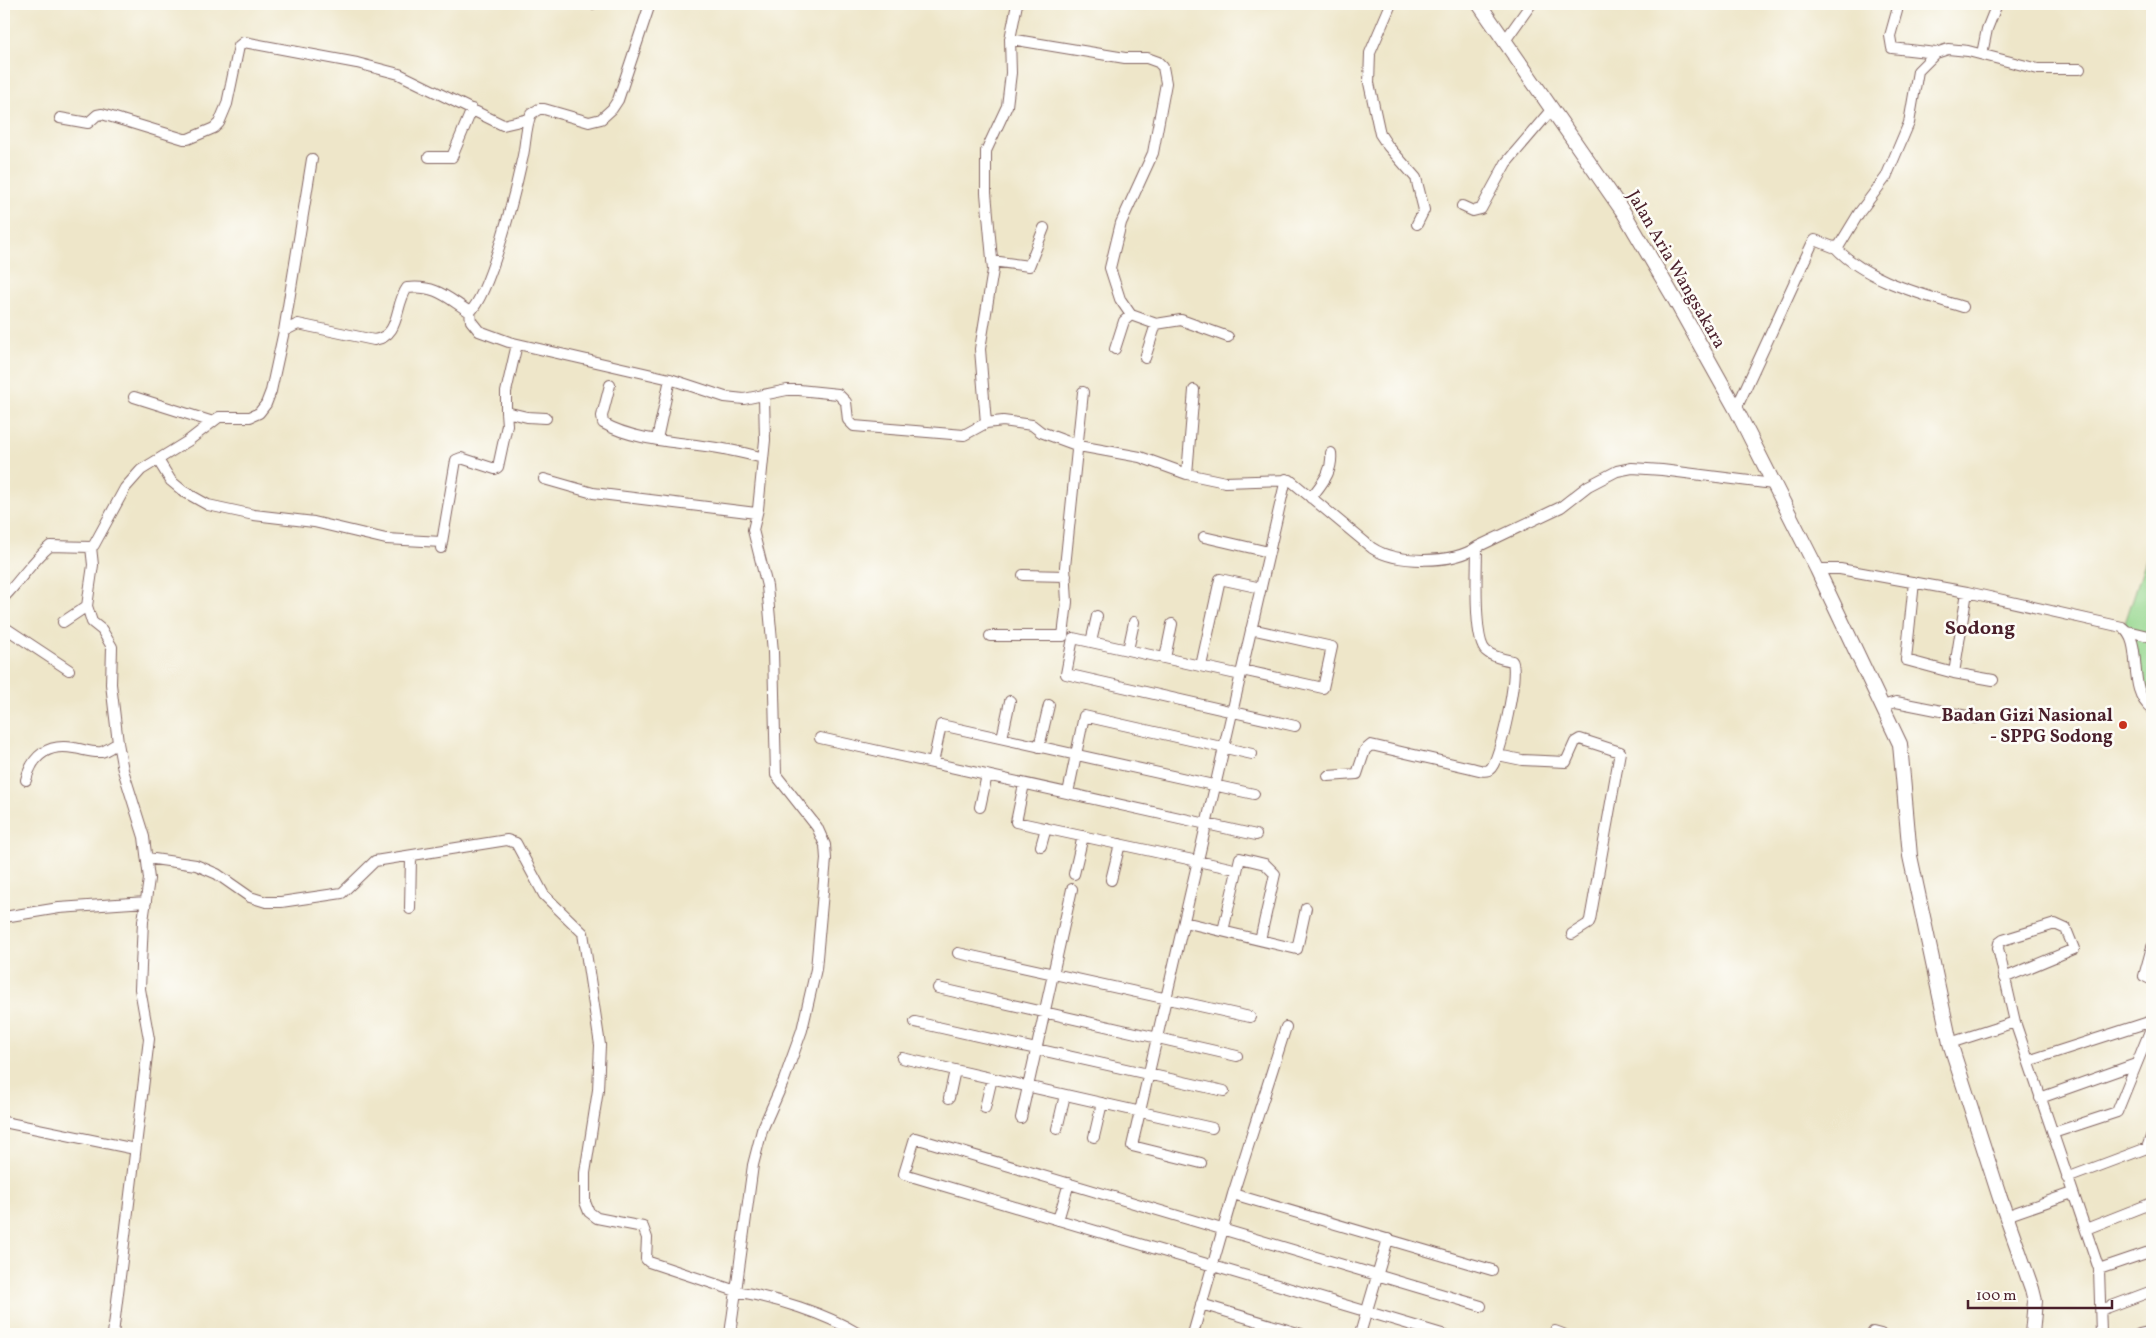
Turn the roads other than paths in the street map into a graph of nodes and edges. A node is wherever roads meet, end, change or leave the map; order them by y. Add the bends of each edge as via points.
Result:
1 (650, 4) edge
2 (1017, 4) edge
3 (1391, 4) edge
4 (1479, 4) edge
5 (1531, 4) edge
6 (1997, 4) edge
7 (1896, 11) dead end
8 (1010, 39) junction
9 (1504, 42) junction
10 (1936, 53) junction
11 (1982, 54) junction
12 (2080, 69) dead end
13 (472, 108) junction
14 (1552, 109) junction
15 (60, 118) dead end
16 (529, 119) junction
17 (429, 157) dead end
18 (312, 159) dead end
19 (1462, 206) dead end
20 (1417, 224) dead end
21 (1044, 228) dead end
22 (1836, 248) junction
23 (992, 261) junction
24 (1964, 307) dead end
25 (470, 312) junction
26 (1131, 315) junction
27 (1156, 324) junction
28 (284, 331) junction
29 (1228, 337) dead end
30 (517, 344) junction
31 (1115, 349) dead end
32 (1145, 358) dead end
33 (670, 379) junction
34 (610, 385) dead end
35 (1194, 390) dead end
36 (1084, 392) dead end
37 (134, 397) dead end
38 (764, 397) junction
39 (1736, 409) junction
40 (506, 412) junction
41 (546, 418) dead end
42 (210, 422) junction
43 (986, 423) junction
44 (657, 439) junction
45 (1079, 446) junction
46 (1331, 452) dead end
47 (763, 458) junction
48 (158, 460) junction
49 (1187, 474) junction
50 (544, 479) dead end
51 (1286, 479) junction
52 (1773, 484) junction
53 (1311, 498) junction
54 (756, 514) junction
55 (1204, 536) dead end
56 (91, 547) junction
57 (1477, 547) junction
58 (1269, 552) junction
59 (1817, 569) junction
60 (1023, 575) dead end
61 (1066, 576) junction
62 (1914, 582) junction
63 (1261, 588) junction
64 (1967, 592) junction
65 (4, 598) edge
66 (87, 606) junction
67 (1097, 616) dead end
68 (63, 622) dead end
69 (1134, 622) dead end
70 (1172, 624) dead end
71 (4, 627) edge
72 (1251, 629) junction
73 (2127, 631) junction
74 (990, 636) dead end
75 (2152, 636) edge
76 (1092, 642) junction
77 (1128, 650) junction
78 (1165, 658) junction
79 (1201, 666) junction
80 (68, 670) dead end
81 (1241, 672) junction
82 (1954, 673) junction
83 (1992, 680) dead end
84 (1010, 701) dead end
85 (1049, 704) dead end
86 (1882, 706) junction
87 (2152, 709) edge
88 (1232, 712) junction
89 (1977, 718) dead end
90 (1294, 726) dead end
91 (820, 738) dead end
92 (1002, 738) junction
93 (118, 743) junction
94 (1039, 747) junction
95 (1224, 748) junction
96 (1252, 754) dead end
97 (1076, 755) junction
98 (1498, 755) junction
99 (933, 763) junction
100 (987, 775) junction
101 (1328, 776) dead end
102 (26, 780) dead end
103 (1024, 784) junction
104 (1215, 786) junction
105 (1068, 793) junction
106 (1254, 794) dead end
107 (980, 807) dead end
108 (1206, 824) junction
109 (1046, 828) junction
110 (1256, 835) dead end
111 (1083, 836) junction
112 (1120, 844) junction
113 (1041, 846) dead end
114 (411, 857) junction
115 (147, 858) junction
116 (1198, 862) junction
117 (1230, 868) dead end
118 (1074, 874) dead end
119 (1111, 880) dead end
120 (1072, 889) dead end
121 (146, 902) junction
122 (1306, 908) dead end
123 (410, 909) dead end
124 (4, 917) edge
125 (1184, 922) junction
126 (1223, 931) junction
127 (1572, 934) dead end
128 (1260, 940) junction
129 (2152, 947) edge
130 (958, 953) dead end
131 (1053, 974) junction
132 (2004, 978) junction
133 (2152, 980) edge
134 (938, 988) dead end
135 (1166, 998) junction
136 (1044, 1012) junction
137 (1250, 1017) dead end
138 (2152, 1021) edge
139 (915, 1022) dead end
140 (2015, 1022) junction
141 (2152, 1026) edge
142 (1286, 1027) dead end
143 (1157, 1038) junction
144 (1950, 1043) junction
145 (1036, 1049) junction
146 (1237, 1056) dead end
147 (902, 1058) dead end
148 (2028, 1061) junction
149 (2136, 1064) junction
150 (955, 1070) junction
151 (1149, 1074) junction
152 (992, 1078) junction
153 (1028, 1086) junction
154 (1224, 1091) dead end
155 (1065, 1095) junction
156 (949, 1098) dead end
157 (2040, 1098) junction
158 (1102, 1103) junction
159 (985, 1108) dead end
160 (1140, 1112) junction
161 (1021, 1118) dead end
162 (4, 1122) edge
163 (1212, 1128) dead end
164 (1057, 1129) dead end
165 (2053, 1133) junction
166 (2152, 1134) edge
167 (1094, 1137) dead end
168 (2150, 1149) edge
169 (135, 1150) junction
170 (1201, 1163) dead end
171 (2067, 1178) junction
172 (1069, 1183) junction
173 (2072, 1193) junction
174 (1233, 1194) junction
175 (2152, 1203) edge
176 (2006, 1216) junction
177 (1058, 1220) junction
178 (1223, 1229) junction
179 (2086, 1229) junction
180 (1388, 1239) junction
181 (2152, 1251) edge
182 (1212, 1266) junction
183 (2098, 1269) junction
184 (1492, 1270) dead end
185 (1378, 1275) junction
186 (736, 1291) junction
187 (2152, 1291) edge
188 (1201, 1304) junction
189 (1481, 1306) dead end
190 (2101, 1310) junction
191 (1367, 1312) junction
192 (2152, 1331) edge
193 (113, 1334) edge
194 (730, 1334) edge
195 (859, 1334) edge
196 (1193, 1334) edge
197 (1301, 1334) edge
198 (1360, 1334) edge
199 (1442, 1334) edge
200 (1553, 1334) edge
201 (1563, 1334) edge
202 (1872, 1334) edge
203 (1881, 1334) edge
204 (2032, 1334) edge
205 (2101, 1334) edge
206 (2139, 1334) edge

1 - 16 street via 618,100 612,109 601,119 589,122 539,109
2 - 8 street
3 - 20 street via 1370,54 1369,82 1380,134 1418,183 1424,210
4 - 9 street, Jalan Aria Wangsakara
5 - 9 street
6 - 11 street
7 - 10 street via 1890,36 1892,48
8 - 23 street via 1008,106 986,151
8 - 26 street via 1125,58 1147,58 1163,67 1166,84 1153,153 1121,224 1110,263 1120,299
9 - 14 street, Jalan Aria Wangsakara
10 - 11 street via 1948,49
10 - 22 street via 1918,71 1909,123 1886,177
11 - 12 street via 2038,69
13 - 15 street via 400,74 244,42 239,46 227,104 219,123 194,137 184,139 161,134 102,114 88,123
13 - 16 street via 503,125
13 - 17 street via 452,157
14 - 19 street via 1506,163 1481,209 1473,211
14 - 39 street, Jalan Aria Wangsakara via 1624,213
16 - 25 street via 523,158 492,267 477,305
18 - 28 street
21 - 23 street via 1029,266
22 - 24 street via 1846,258 1890,282
22 - 39 street via 1815,240 1812,244
23 - 43 street via 993,282 980,349
25 - 28 street via 432,288 407,288 392,331 382,339 298,324
25 - 30 street via 471,321 479,331
26 - 27 street
26 - 31 street via 1124,321
27 - 29 street via 1181,320
27 - 32 street
28 - 42 street via 271,391 259,413 250,417 219,416
30 - 33 street
30 - 40 street via 506,392
33 - 38 street via 734,399
33 - 44 street
34 - 44 street via 603,423
35 - 49 street
36 - 45 street
37 - 42 street
38 - 43 street via 787,390 838,394 846,402 850,423 873,428 964,435
38 - 47 street via 766,440
39 - 52 street, Jalan Aria Wangsakara
40 - 41 street
40 - 48 street via 507,425 498,467 461,458 456,460 442,545 386,538 314,522 254,515 208,505 177,486
42 - 48 street
43 - 45 street via 1003,421 1032,425 1041,432
44 - 47 street
45 - 49 street via 1140,457
45 - 61 street
46 - 53 street via 1330,472
47 - 54 street
48 - 56 street via 131,478
49 - 51 street via 1225,482
50 - 54 street via 593,493
51 - 53 street
51 - 58 street
52 - 57 street via 1662,470 1617,470 1560,507
52 - 59 street, Jalan Aria Wangsakara
53 - 57 street via 1372,548 1387,555 1429,561
54 - 186 street via 753,530 767,586 773,652 776,775 817,827 825,845 826,859 816,968 802,1030 762,1130 752,1165
55 - 58 street
56 - 65 street via 50,546 35,559
56 - 66 street via 93,565
57 - 98 street via 1477,610 1482,646 1496,657 1512,661 1515,668 1514,687
58 - 63 street
59 - 62 street via 1840,569
59 - 86 street, Jalan Aria Wangsakara
60 - 61 street
61 - 74 street via 1063,636
62 - 64 street
62 - 82 street via 1906,660
63 - 72 street
63 - 79 street via 1220,579
64 - 73 street via 2115,625
64 - 82 street
66 - 68 street
66 - 93 street via 92,622 102,630 112,647 110,684
67 - 76 street
69 - 77 street
70 - 78 street
71 - 80 street
72 - 81 street
72 - 81 street via 1332,647 1323,688
73 - 75 street
73 - 87 street via 2133,651 2137,689 2143,702
76 - 77 street
76 - 88 street via 1073,638 1066,674
77 - 78 street
78 - 79 street
79 - 81 street
81 - 88 street
82 - 83 street
84 - 92 street
85 - 94 street
86 - 89 street via 1896,702
86 - 144 street, Jalan Aria Wangsakara via 1900,744 1910,856
88 - 90 street
88 - 95 street
91 - 99 street
92 - 94 street
92 - 99 street via 941,725
93 - 102 street via 100,752 65,747 43,751 33,761
93 - 115 street
94 - 97 street
95 - 96 street
95 - 97 street via 1084,716
95 - 104 street
97 - 104 street
97 - 105 street
98 - 101 street via 1487,771 1371,745 1365,750 1357,774
98 - 127 street via 1522,760 1566,762 1575,742 1580,739 1620,752 1590,920
99 - 100 street
100 - 103 street
100 - 107 street
103 - 105 street
103 - 109 street via 1016,822
104 - 106 street
104 - 108 street
105 - 108 street
108 - 110 street
108 - 116 street
109 - 111 street
109 - 113 street
111 - 112 street
111 - 118 street
112 - 116 street
112 - 119 street
114 - 115 street via 375,861 342,893 281,902 250,897 217,874 196,865
114 - 123 street
114 - 186 street via 513,841 544,894 583,932 600,1045 598,1090 585,1173 586,1208 598,1218 643,1227 647,1238 646,1259 650,1262
115 - 121 street via 150,879
116 - 117 street
116 - 125 street
120 - 131 street
121 - 124 street via 59,908
121 - 169 street via 140,989 149,1040
122 - 128 street via 1297,949
125 - 126 street
125 - 135 street
126 - 128 street
126 - 128 street via 1240,858 1266,864 1275,874
129 - 133 street via 2144,976
130 - 131 street
131 - 135 street
131 - 136 street
132 - 132 street via 2074,950 2066,929 2055,924 1999,943
132 - 140 street
134 - 136 street
135 - 137 street
135 - 143 street
136 - 143 street
136 - 145 street
138 - 148 street
139 - 145 street
140 - 144 street
140 - 148 street
141 - 149 street
142 - 174 street
143 - 146 street
143 - 151 street
144 - 176 street, Jalan Aria Wangsakara
145 - 151 street
145 - 153 street
147 - 150 street
148 - 157 street
149 - 157 street
149 - 165 street via 2118,1112
150 - 152 street
150 - 156 street
151 - 154 street
151 - 160 street
152 - 153 street
152 - 159 street
153 - 155 street
153 - 161 street
155 - 158 street
155 - 164 street
157 - 165 street
158 - 160 street
158 - 167 street
160 - 163 street
160 - 170 street via 1132,1146
162 - 169 street
165 - 171 street
166 - 168 street
168 - 171 street
169 - 193 street
171 - 173 street
172 - 177 street
172 - 177 street via 915,1138 904,1174
172 - 178 street
173 - 176 street
173 - 179 street
174 - 178 street
174 - 180 street
175 - 179 street
176 - 204 street, Jalan Aria Wangsakara via 2032,1289
177 - 182 street
178 - 182 street
178 - 185 street
179 - 183 street
180 - 184 street
180 - 185 street
181 - 183 street
182 - 188 street
182 - 191 street
183 - 190 street
185 - 189 street
185 - 191 street
186 - 194 street
186 - 195 street via 760,1295 842,1324
187 - 190 street
188 - 196 street
188 - 197 street
190 - 205 street
191 - 198 street
191 - 199 street
192 - 206 street
200 - 201 street via 1555,1331
202 - 203 street

